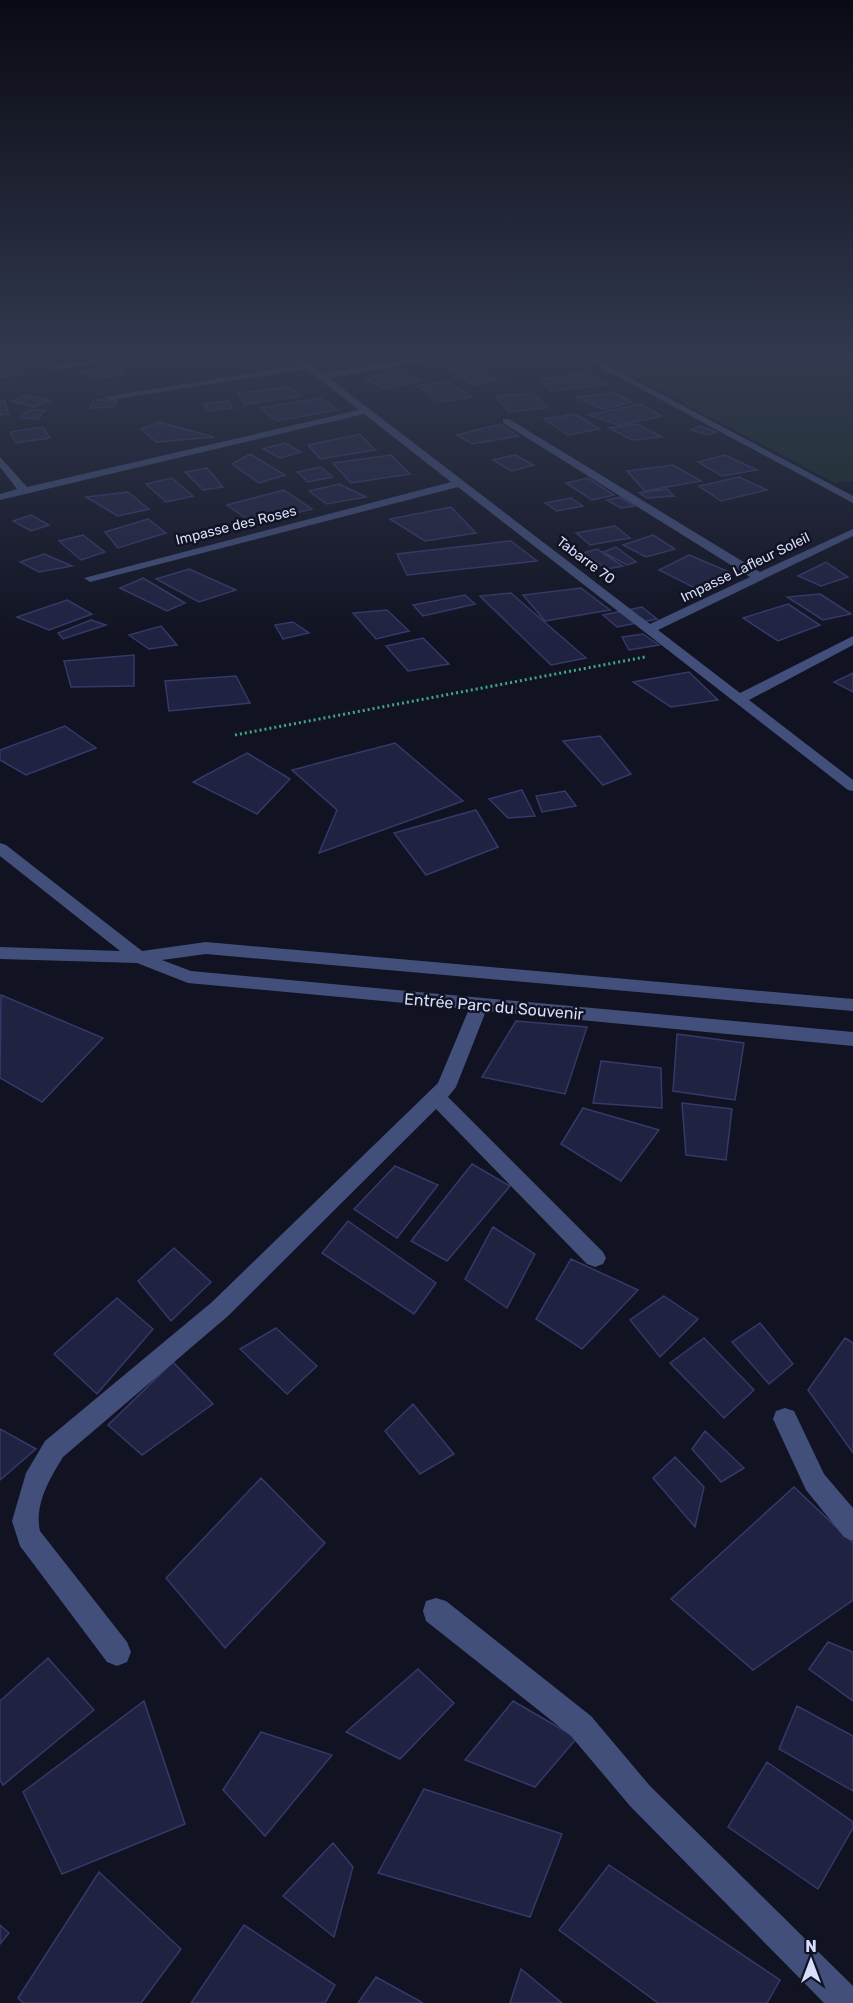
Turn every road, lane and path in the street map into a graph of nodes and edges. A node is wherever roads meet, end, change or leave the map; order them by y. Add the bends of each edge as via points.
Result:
1 (188, 452) edge
2 (419, 452) edge
3 (557, 452) edge
4 (765, 452) edge
5 (0, 460) edge
6 (459, 483) junction
7 (24, 491) junction
8 (0, 497) edge
9 (853, 500) edge
10 (853, 532) edge
11 (759, 577) junction
12 (90, 578) dead end
13 (651, 629) junction
14 (853, 640) edge
15 (679, 650) junction
16 (740, 699) junction
17 (234, 735) dead end
18 (853, 788) edge
19 (0, 848) edge
20 (0, 954) edge
21 (139, 957) junction
22 (480, 1004) junction
23 (853, 1005) edge
24 (853, 1039) edge
25 (436, 1097) junction
26 (596, 1258) dead end
27 (785, 1419) dead end
28 (853, 1528) edge
29 (436, 1611) dead end
30 (117, 1652) dead end
31 (847, 2003) edge

1 - 7 street
2 - 6 street, Tabarre 70
3 - 11 street
4 - 9 street
5 - 7 street
6 - 12 street, Impasse des Roses
6 - 13 street, Tabarre 70
7 - 8 street
10 - 11 street, Impasse Lafleur Soleil
11 - 13 street, Impasse Lafleur Soleil
13 - 15 street, Tabarre 70
14 - 16 street
15 - 16 street, Tabarre 70
15 - 17 path
16 - 18 street, Tabarre 70
19 - 21 street
20 - 21 street, Entrée Parc du Souvenir
21 - 22 street, Entrée Parc du Souvenir via 188,977
21 - 23 street, Entrée Parc du Souvenir via 206,948
22 - 24 street, Entrée Parc du Souvenir
22 - 25 street via 446,1087
25 - 26 street
25 - 30 street via 220,1309 54,1449 35,1481 25,1521 29,1537
27 - 28 street via 815,1482
29 - 31 street via 581,1726 640,1796

